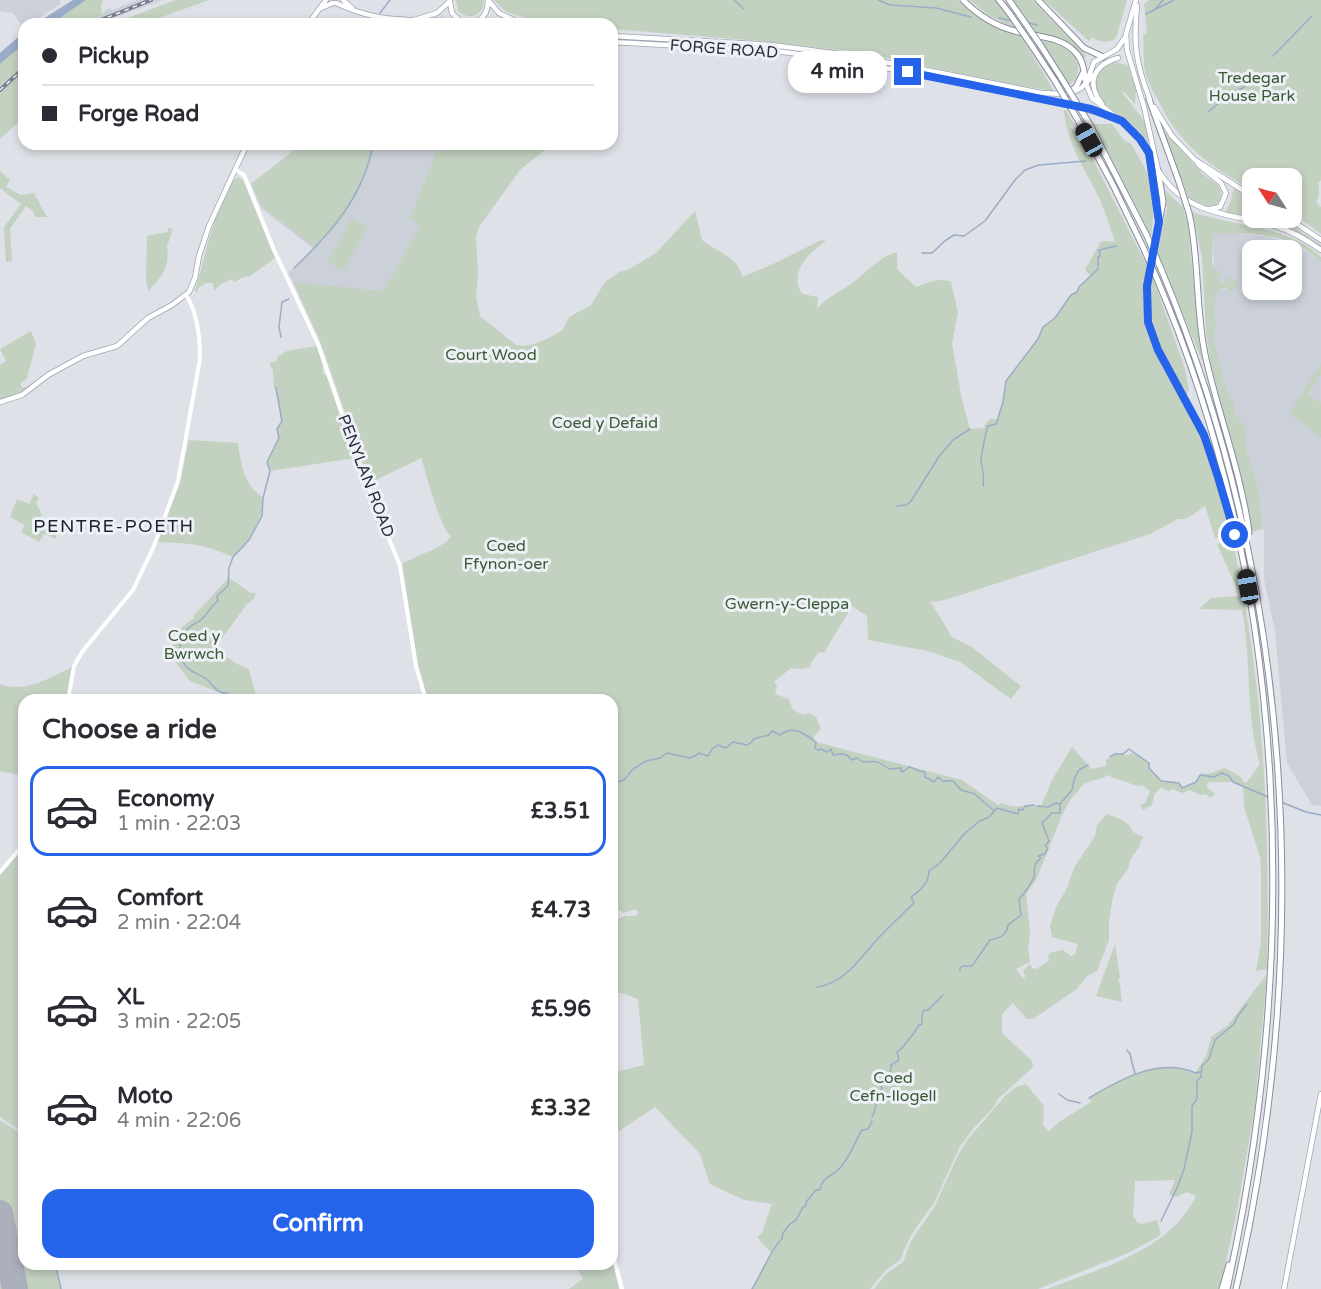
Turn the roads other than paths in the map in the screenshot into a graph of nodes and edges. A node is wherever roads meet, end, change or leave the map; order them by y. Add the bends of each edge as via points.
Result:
1 (488, 0) edge
2 (963, 0) edge
3 (999, 0) edge
4 (1009, 0) edge
5 (1038, 0) edge
6 (1136, 0) edge
7 (335, 1) edge
8 (450, 1) edge
9 (312, 18) edge
10 (376, 18) edge
11 (418, 18) edge
12 (458, 18) edge
13 (480, 18) edge
14 (509, 18) edge
15 (1126, 34) junction
16 (618, 36) edge
17 (618, 42) edge
18 (1102, 57) junction
19 (1118, 58) junction
20 (1129, 60) junction
21 (1084, 72) junction
22 (1141, 73) junction
23 (1094, 75) junction
24 (1086, 84) junction
25 (1068, 93) junction
26 (1149, 99) junction
27 (1106, 108) junction
28 (1118, 118) junction
29 (244, 150) edge
30 (1149, 153) junction
31 (1195, 160) junction
32 (235, 169) junction
33 (1158, 170) junction
34 (1242, 190) edge
35 (1204, 209) junction
36 (1159, 222) junction
37 (1302, 227) edge
38 (1321, 240) edge
39 (1321, 250) edge
40 (186, 295) junction
41 (0, 402) edge
42 (1245, 573) junction
43 (1257, 589) junction
44 (69, 694) edge
45 (424, 694) edge
46 (18, 851) edge
47 (0, 872) edge
48 (1321, 1094) edge
49 (1238, 1238) junction
50 (617, 1270) edge
51 (622, 1289) edge
52 (1222, 1289) edge
53 (1227, 1289) edge
54 (1236, 1289) edge
55 (1284, 1289) edge

1 - 13 main road via 486,13
1 - 14 main road
2 - 21 highway via 999,25 1067,45 1078,54
3 - 42 highway, bridge via 1079,122 1157,279 1209,425 1228,490
4 - 43 highway, bridge via 1089,123 1161,269 1223,441
5 - 18 highway via 1084,48
6 - 15 main road
6 - 22 main road via 1134,39
7 - 9 main road
7 - 10 main road
8 - 11 main road via 437,13
8 - 12 main road via 452,13
15 - 18 main road via 1117,49
15 - 20 main road
16 - 25 main road, FORGE ROAD via 781,46 1041,93
17 - 28 main road, FORGE ROAD via 775,51 845,60
18 - 19 main road
18 - 24 main road via 1092,67
19 - 20 main road
19 - 23 main road via 1101,66
20 - 22 main road
20 - 33 main road
21 - 24 highway
21 - 25 highway
22 - 26 main road
23 - 24 main road
23 - 27 main road via 1095,92
24 - 25 main road, FORGE ROAD
24 - 27 main road via 1092,98
26 - 31 main road via 1172,136
26 - 43 highway, bridge via 1189,213 1197,257 1205,357 1248,524
27 - 28 main road
28 - 30 main road
29 - 32 main road
30 - 33 main road
30 - 36 highway
31 - 34 main road
31 - 35 main road via 1221,183 1226,193 1220,207
32 - 40 main road via 208,226 192,287
32 - 45 street, PENYLAN ROAD via 244,175 318,344 359,464 400,566
33 - 35 main road via 1180,197
33 - 36 highway via 1163,201
35 - 39 main road via 1283,229
36 - 42 highway via 1147,286 1148,322 1158,350 1210,450
37 - 38 main road
40 - 41 main road via 148,318 117,346 75,360 22,395
40 - 44 street via 194,310 200,359 178,481 133,590 74,666
42 - 49 highway via 1268,751 1273,904 1260,1101
43 - 54 highway via 1278,752 1280,972 1266,1126
46 - 47 street
48 - 55 main road
49 - 52 highway
49 - 53 highway
50 - 51 street

